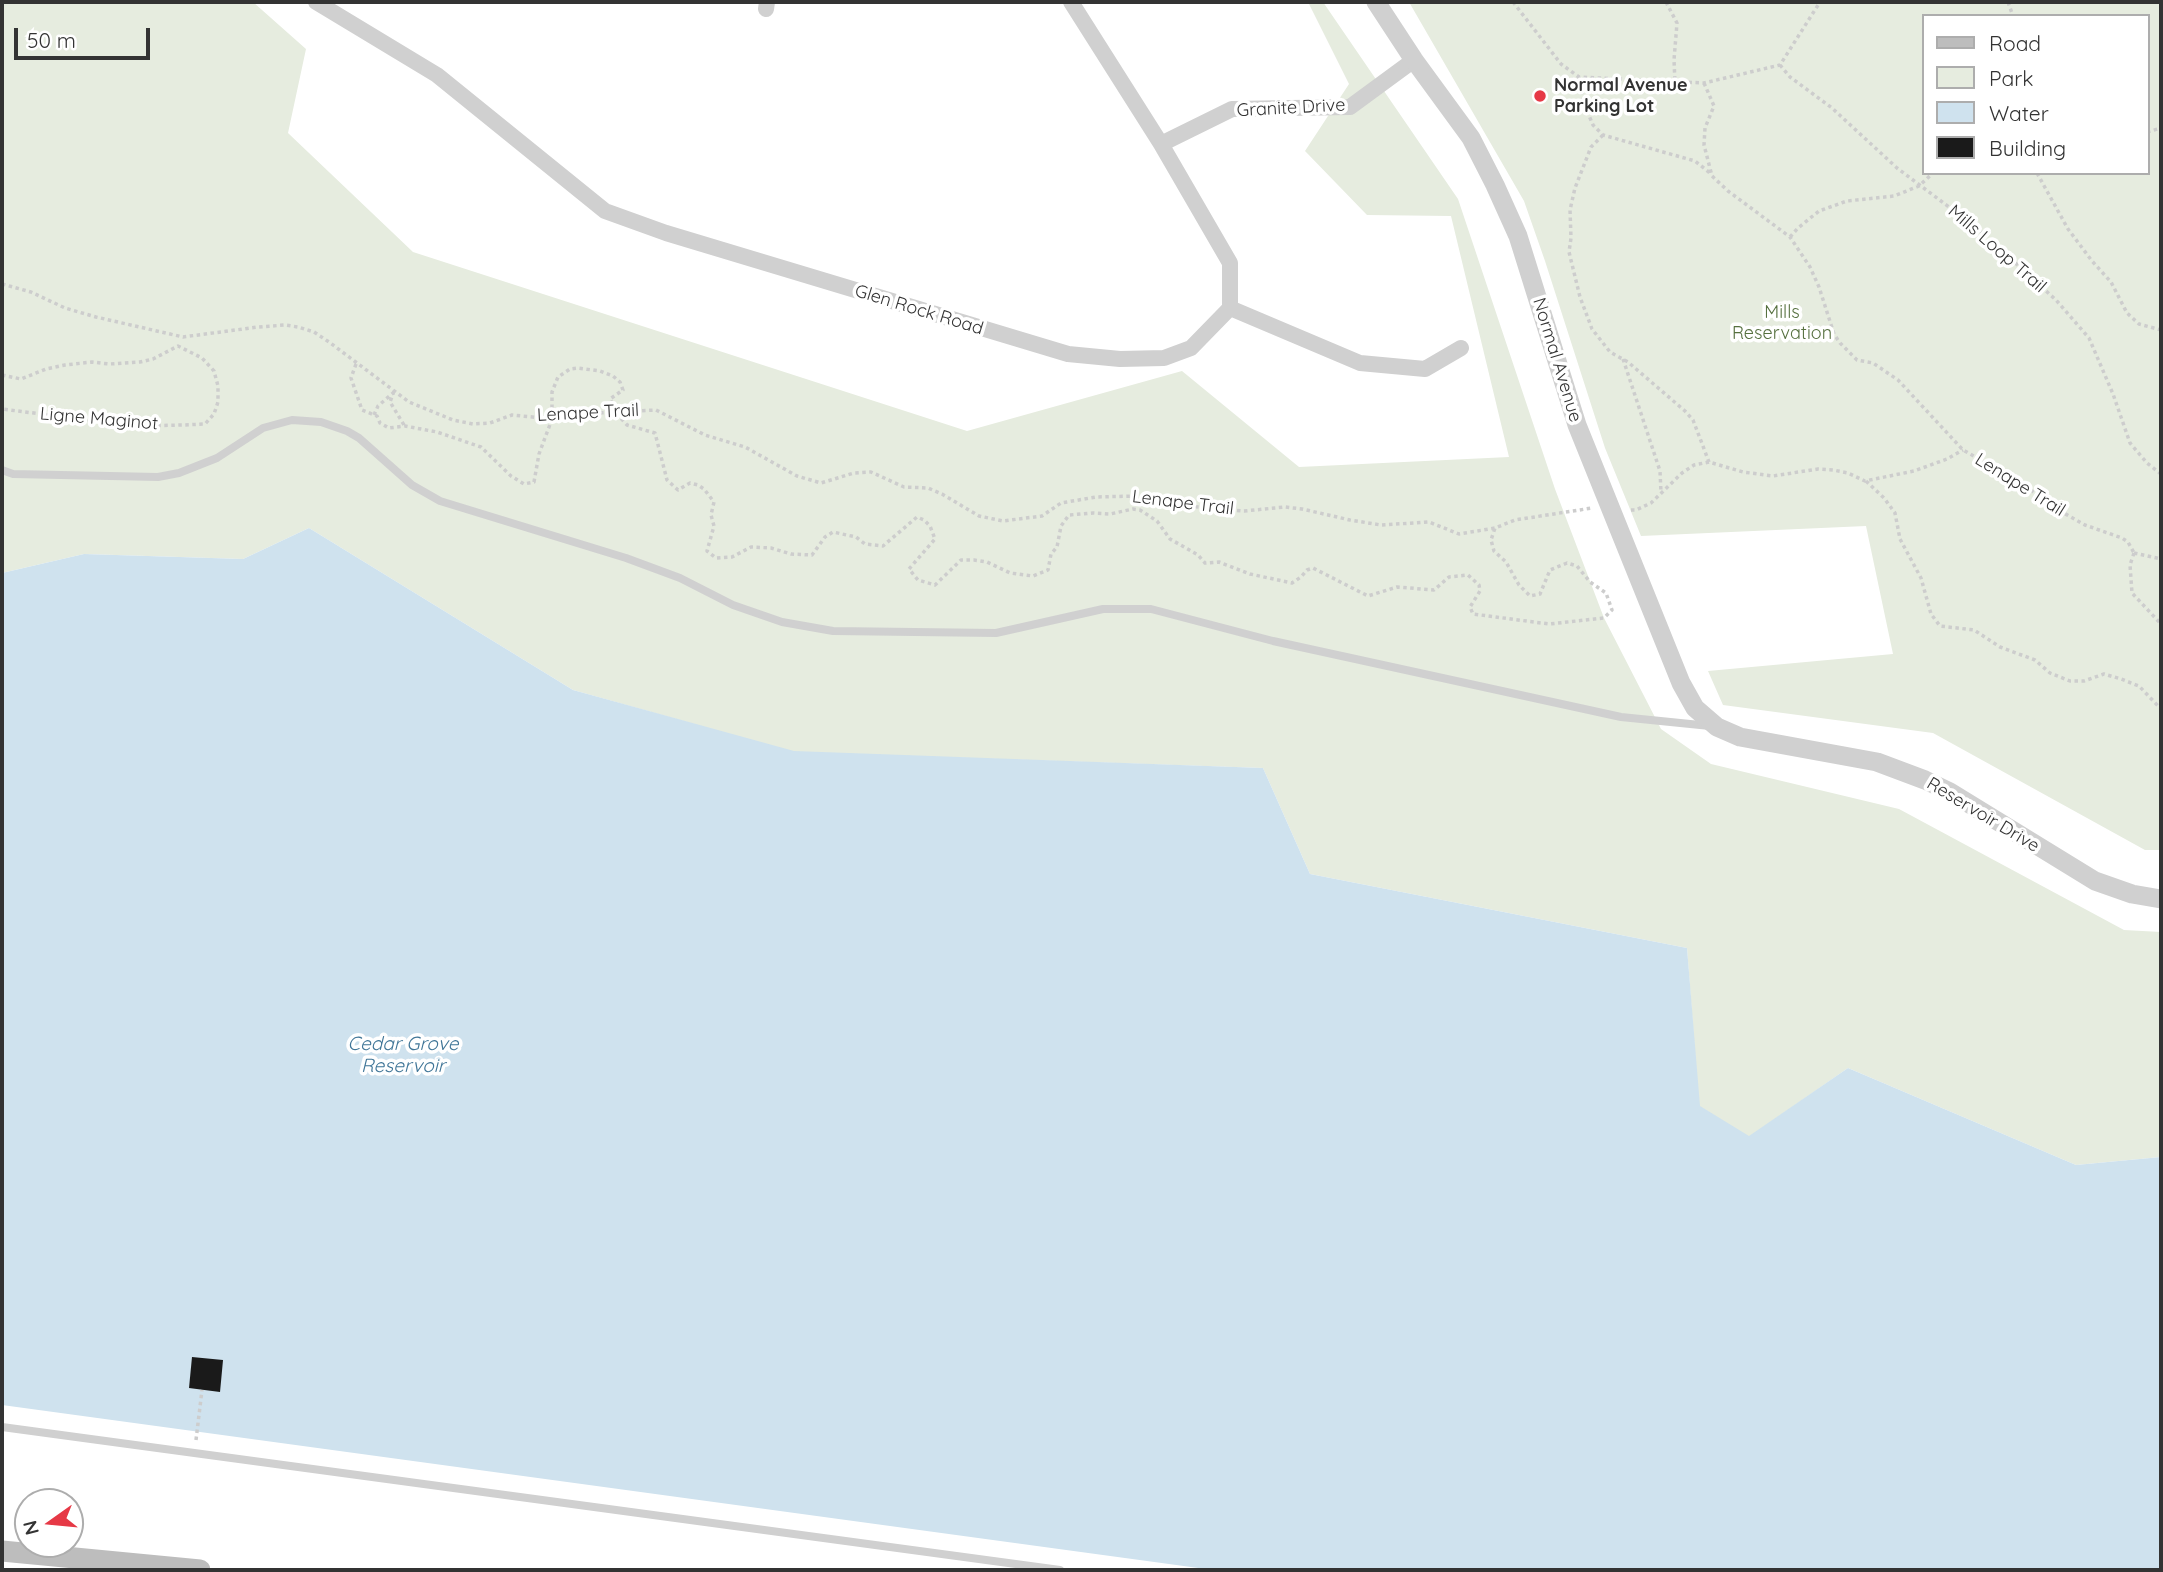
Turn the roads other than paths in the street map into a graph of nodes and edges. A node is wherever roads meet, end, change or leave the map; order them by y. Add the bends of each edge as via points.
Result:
1 (316, 2) edge
2 (1070, 2) edge
3 (1376, 2) edge
4 (1414, 60) junction
5 (1161, 145) junction
6 (1230, 307) junction
7 (1461, 348) dead end
8 (2, 470) edge
9 (1717, 727) junction
10 (2161, 899) edge
11 (2, 1427) edge
12 (2, 1551) edge
13 (200, 1570) edge
14 (1060, 1570) edge

1 - 6 street, Glen Rock Road via 437,75 605,211 666,233 1068,354 1164,358 1191,348
2 - 5 street
3 - 4 street, Normal Avenue
4 - 5 street, Granite Drive via 1350,107 1232,109
4 - 9 street, Normal Avenue via 1471,138 1495,184 1518,236 1577,425 1610,510 1687,696
5 - 6 street via 1230,263
6 - 7 street via 1360,363 1425,369
8 - 9 lane via 13,474 158,477 209,462 277,423 321,422 359,438 412,485 440,501 625,558 680,578 745,610 795,625 833,631 996,633 1103,609 1151,609 1273,641 1607,715
9 - 10 street, Reservoir Drive via 1740,737 1902,770 1950,792 2095,881
11 - 14 lane
12 - 13 main road

